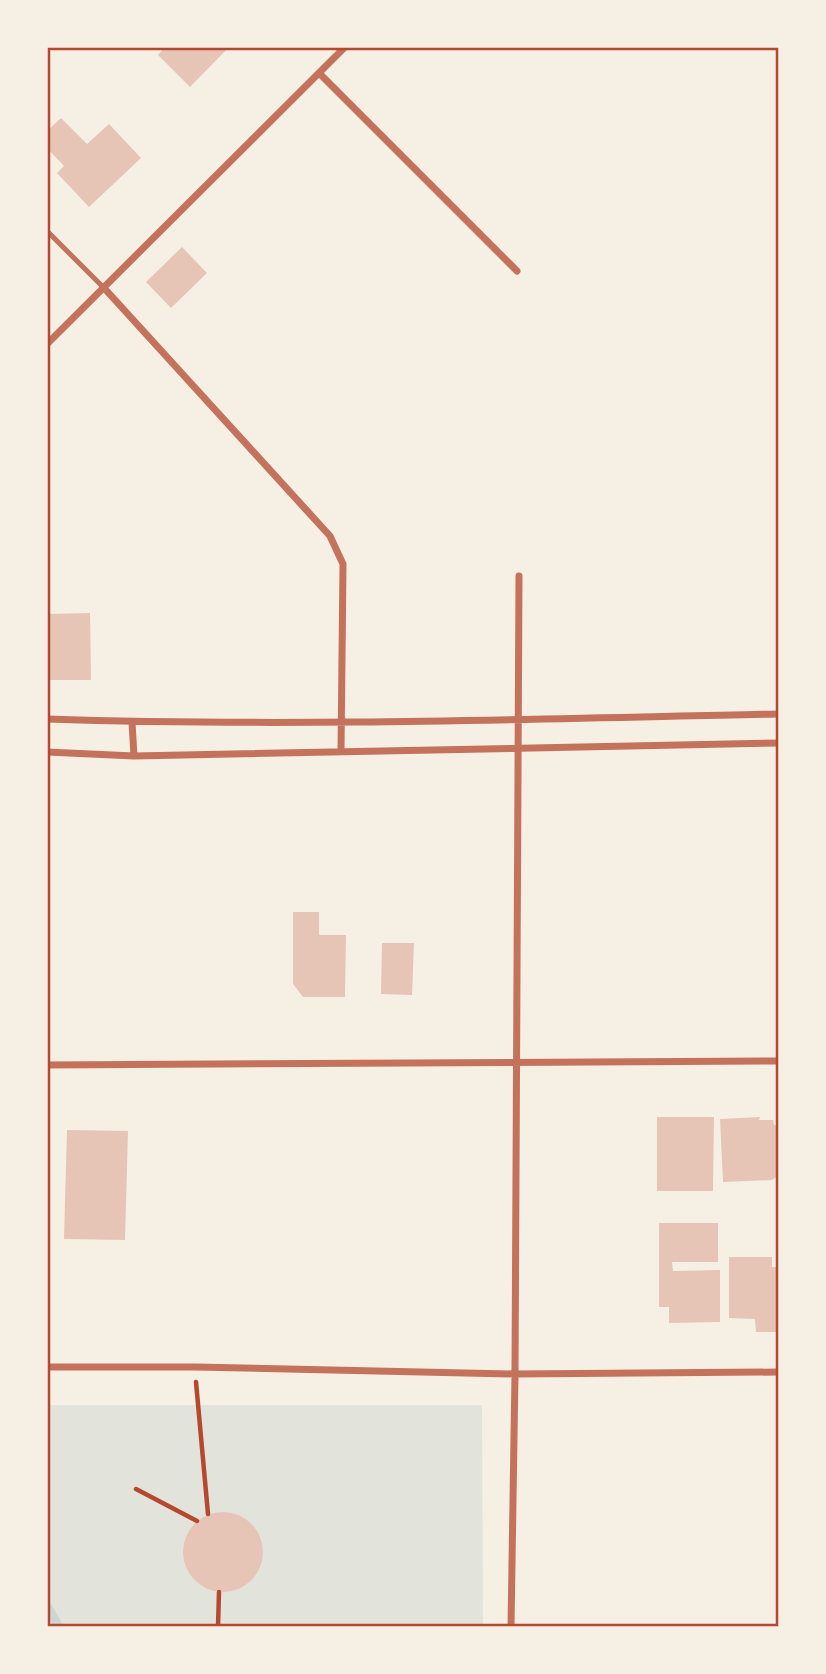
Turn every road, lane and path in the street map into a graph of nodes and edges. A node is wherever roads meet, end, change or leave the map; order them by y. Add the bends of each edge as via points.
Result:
1 (345, 47) edge
2 (320, 74) junction
3 (47, 231) edge
4 (517, 271) dead end
5 (105, 289) junction
6 (47, 344) edge
7 (519, 576) dead end
8 (779, 714) edge
9 (47, 719) edge
10 (518, 720) junction
11 (132, 722) junction
12 (342, 723) junction
13 (779, 743) edge
14 (518, 750) junction
15 (341, 751) junction
16 (47, 752) edge
17 (134, 756) junction
18 (779, 1061) edge
19 (516, 1063) junction
20 (47, 1065) edge
21 (47, 1367) edge
22 (195, 1367) junction
23 (779, 1371) edge
24 (515, 1374) junction
25 (135, 1489) dead end
26 (208, 1514) dead end
27 (197, 1521) dead end
28 (219, 1592) dead end
29 (218, 1627) edge
30 (511, 1627) edge

1 - 2 street
2 - 4 street
2 - 5 street
3 - 5 lane
5 - 6 street
5 - 12 street via 330,536 343,564
7 - 10 street
8 - 10 street
9 - 11 street
10 - 12 street
10 - 14 street
11 - 12 street
11 - 17 street
12 - 15 street
13 - 14 street
14 - 15 street
14 - 19 street
15 - 17 street
16 - 17 street
18 - 19 street
19 - 20 street
19 - 24 street
21 - 22 street
22 - 24 street
22 - 26 path
23 - 24 street
24 - 30 street
25 - 27 path
28 - 29 path

